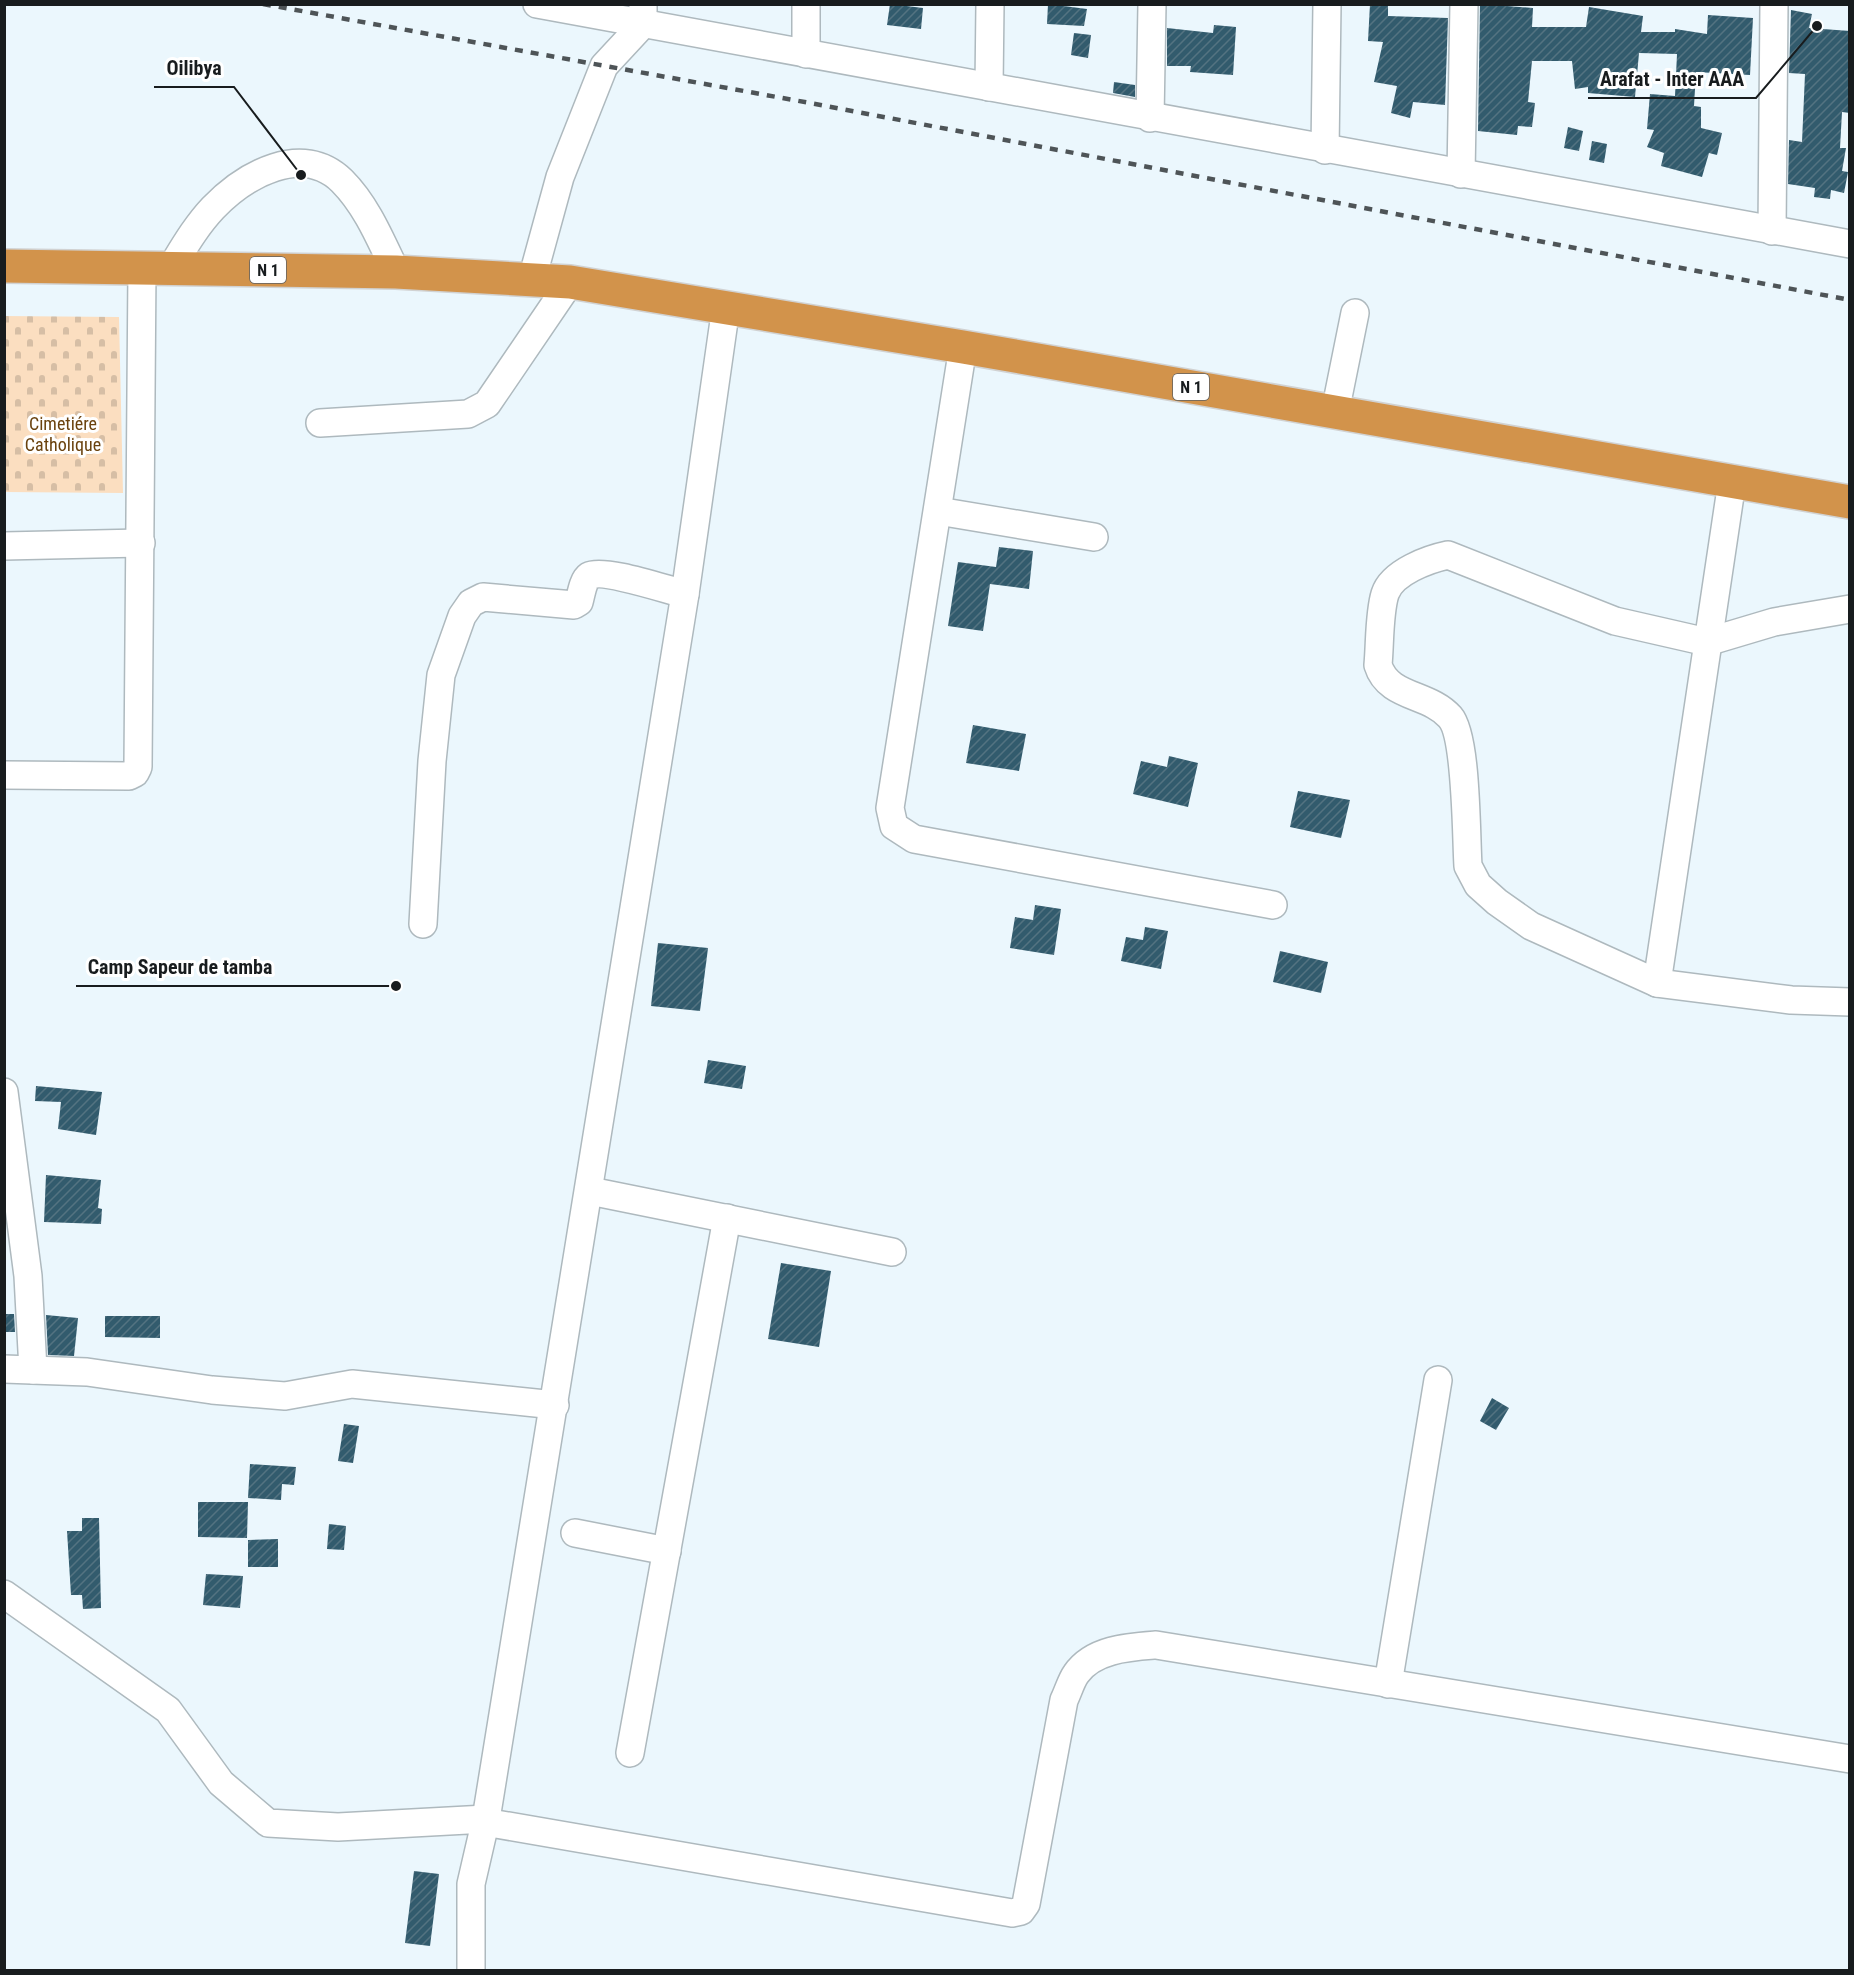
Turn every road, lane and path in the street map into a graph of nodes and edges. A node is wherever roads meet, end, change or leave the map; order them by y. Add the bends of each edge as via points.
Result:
1 (537, 4) edge
2 (806, 4) edge
3 (990, 4) edge
4 (1152, 4) edge
5 (1327, 4) edge
6 (1464, 4) edge
7 (1773, 4) edge
8 (643, 14) edge
9 (806, 54) junction
10 (989, 87) junction
11 (1150, 118) junction
12 (1325, 150) junction
13 (1461, 174) junction
14 (1772, 231) junction
15 (1850, 244) edge
16 (4, 266) edge
17 (156, 268) junction
18 (396, 272) junction
19 (532, 279) junction
20 (570, 282) junction
21 (726, 307) junction
22 (1355, 313) dead end
23 (963, 347) junction
24 (1335, 412) junction
25 (320, 423) dead end
26 (1732, 482) junction
27 (1850, 502) edge
28 (938, 511) junction
29 (1094, 537) dead end
30 (141, 543) junction
31 (4, 546) edge
32 (685, 594) junction
33 (1850, 609) edge
34 (1707, 642) junction
35 (4, 775) edge
36 (1273, 905) dead end
37 (423, 924) dead end
38 (1657, 983) junction
39 (1850, 1002) edge
40 (4, 1092) edge
41 (590, 1191) junction
42 (727, 1218) junction
43 (892, 1252) dead end
44 (4, 1369) edge
45 (33, 1370) junction
46 (1438, 1380) dead end
47 (555, 1405) junction
48 (575, 1533) dead end
49 (667, 1551) junction
50 (4, 1594) edge
51 (1388, 1684) junction
52 (630, 1753) dead end
53 (1850, 1760) edge
54 (486, 1819) junction
55 (471, 1971) edge

1 - 8 street
2 - 9 street
3 - 10 street
4 - 11 street
5 - 12 street
6 - 13 street
7 - 14 street
8 - 9 street
8 - 19 street via 604,66 560,177
9 - 10 street
10 - 11 street
11 - 12 street
12 - 13 street
13 - 14 street
14 - 15 street
16 - 17 highway, N 1
17 - 18 highway, N 1
17 - 18 street via 214,207 244,182 267,169 303,163 324,168 342,180 360,201
17 - 30 street
18 - 19 highway, N 1
19 - 20 highway, N 1
20 - 21 highway, N 1
20 - 25 street via 487,404 468,414
21 - 23 highway, N 1
21 - 32 street
22 - 24 street
23 - 24 highway, N 1
23 - 28 street
24 - 26 highway, N 1
26 - 27 highway, N 1
26 - 34 street
28 - 29 street
28 - 36 street via 890,808 894,826 914,839
30 - 31 street
30 - 35 street via 135,773
32 - 37 street via 590,575 574,605 483,597 471,603 462,616 441,675
32 - 41 street
33 - 34 street via 1774,622
34 - 38 street
34 - 38 street via 1615,621 1448,555 1403,573 1385,592 1378,665 1389,684 1450,717 1460,736 1468,866 1478,885 1531,926
38 - 39 street via 1791,1000
40 - 45 street via 28,1275
41 - 42 street
41 - 47 street
42 - 43 street
42 - 49 street
44 - 45 street
45 - 47 street via 87,1372 285,1396 352,1384
46 - 51 street
47 - 54 street
48 - 49 street
49 - 52 street
50 - 54 street via 168,1710 221,1784 268,1823 338,1827
51 - 53 street
51 - 54 street via 1156,1645 1126,1647 1096,1657 1076,1673 1064,1700 1026,1904 1021,1911 1012,1913 496,1824
54 - 55 street via 471,1884

